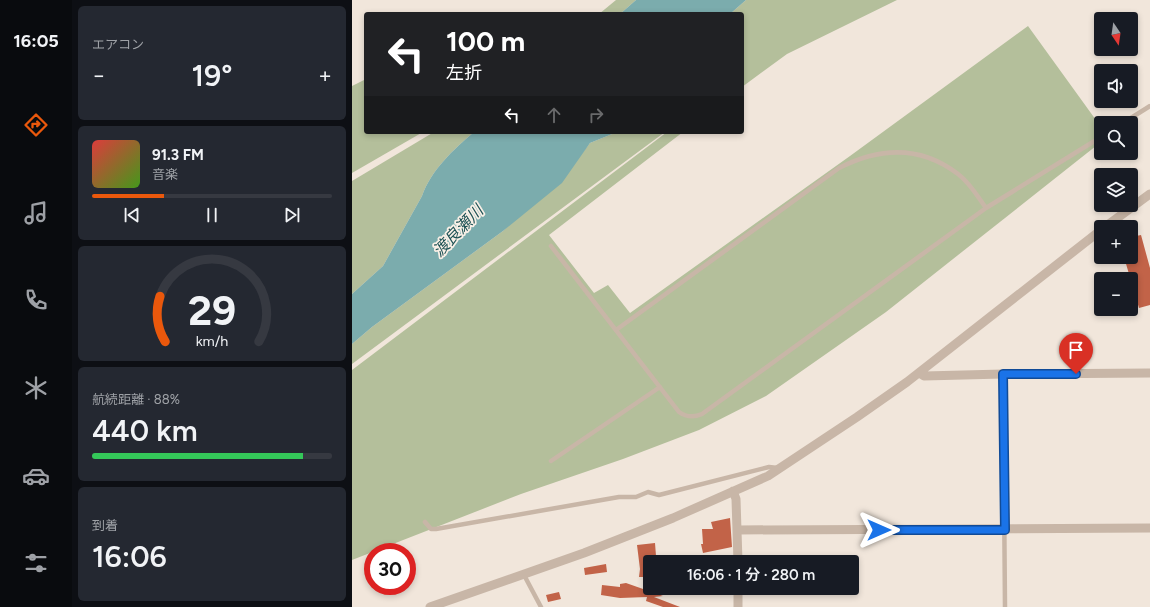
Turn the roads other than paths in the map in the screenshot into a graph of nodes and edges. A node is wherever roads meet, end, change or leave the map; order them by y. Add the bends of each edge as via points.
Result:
1 (1150, 106) edge
2 (1134, 116) edge
3 (1094, 141) edge
4 (1150, 194) edge
5 (986, 208) junction
6 (1115, 220) edge
7 (1094, 236) edge
8 (551, 246) dead end
9 (616, 330) junction
10 (919, 373) junction
11 (1003, 374) junction
12 (1150, 374) edge
13 (660, 386) junction
14 (551, 461) dead end
15 (782, 468) junction
16 (733, 491) junction
17 (425, 522) dead end
18 (1150, 528) edge
19 (738, 530) junction
20 (1005, 530) junction
21 (738, 555) edge
22 (524, 575) junction
23 (738, 595) edge
24 (430, 607) edge
25 (541, 607) edge
26 (738, 607) edge
27 (1005, 607) edge

1 - 2 lane
3 - 5 lane
4 - 6 street
5 - 9 lane via 959,174 931,158 901,152 883,152 866,156 839,168
5 - 13 lane via 702,414 693,417 684,415
7 - 10 street
8 - 9 lane
9 - 13 lane
10 - 11 street via 924,376
10 - 15 street
11 - 12 street
11 - 20 lane
13 - 14 lane
15 - 16 street
15 - 17 lane via 769,467 659,495 648,492 636,497 619,497 436,529
16 - 19 street
16 - 22 street via 673,518
18 - 20 street
19 - 20 street
19 - 21 street
20 - 27 lane
22 - 24 street
22 - 25 lane
23 - 26 street

